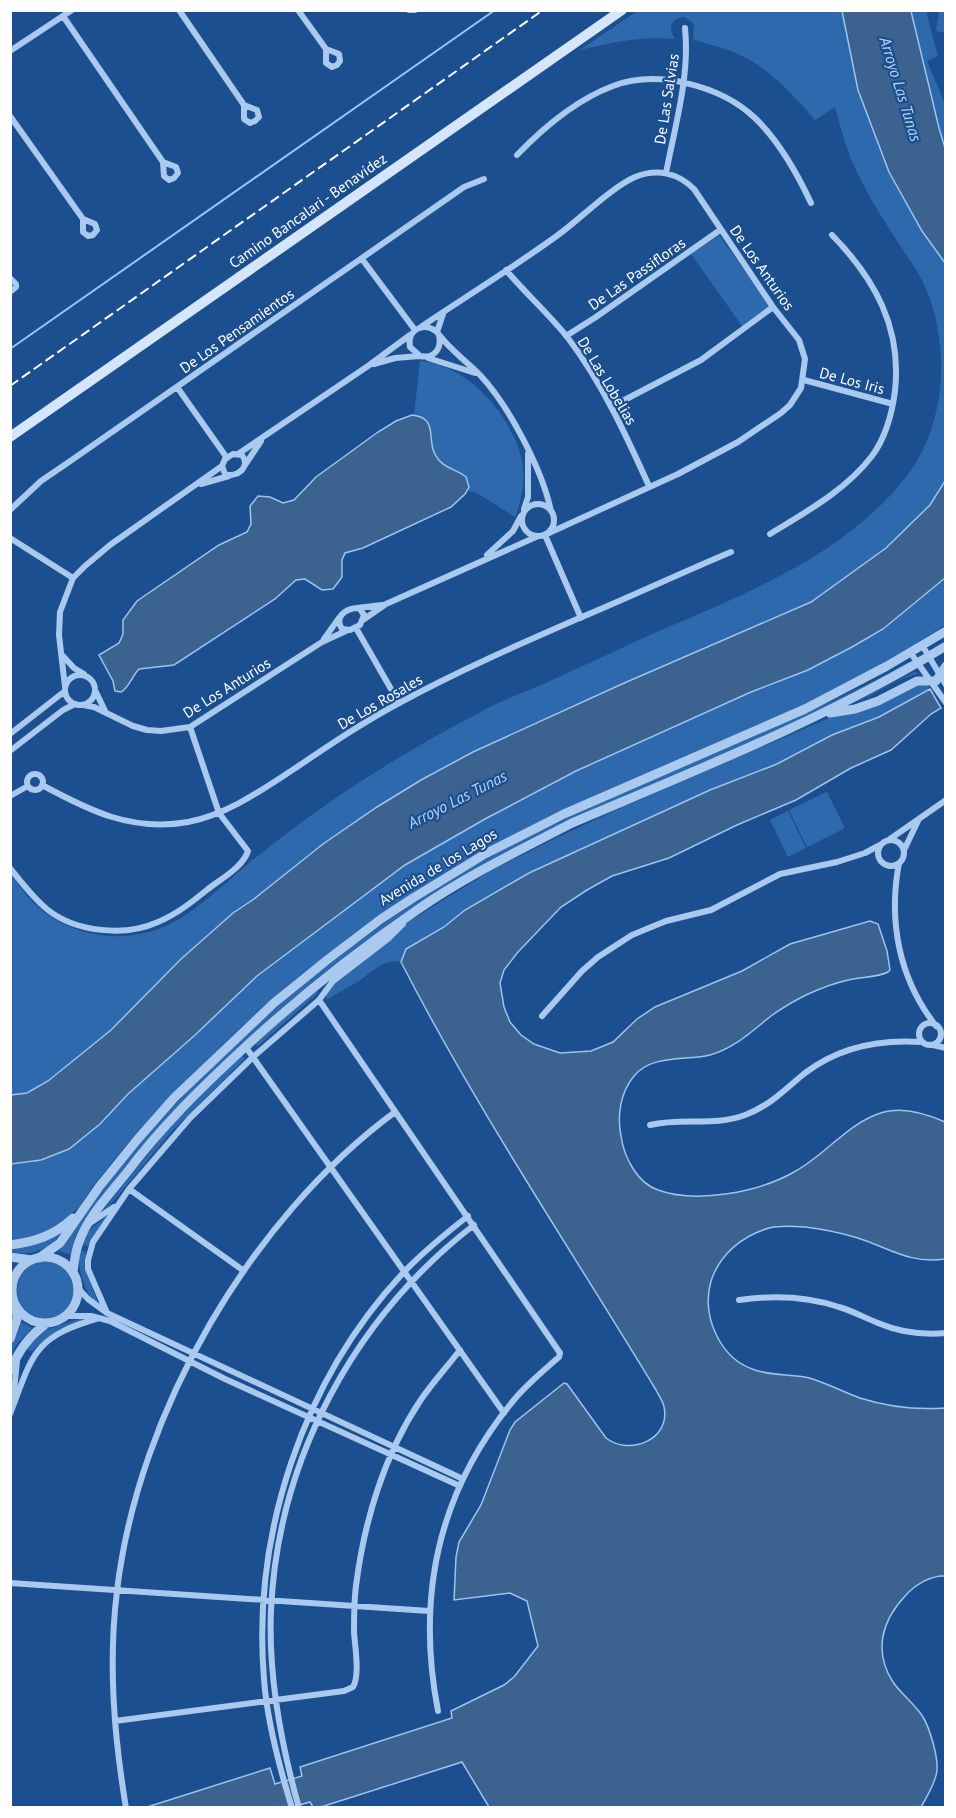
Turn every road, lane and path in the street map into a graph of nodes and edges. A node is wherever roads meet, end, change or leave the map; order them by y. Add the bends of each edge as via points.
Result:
1 (72, 10) edge
2 (179, 10) edge
3 (298, 10) edge
4 (409, 10) edge
5 (416, 10) edge
6 (622, 10) edge
7 (63, 16) junction
8 (685, 28) dead end
9 (326, 49) dead end
10 (10, 51) edge
11 (683, 82) junction
12 (244, 105) dead end
13 (10, 116) edge
14 (517, 155) dead end
15 (164, 162) dead end
16 (666, 173) junction
17 (484, 179) dead end
18 (811, 202) dead end
19 (83, 219) dead end
20 (720, 230) junction
21 (832, 235) dead end
22 (362, 259) junction
23 (506, 270) junction
24 (10, 278) edge
25 (10, 292) edge
26 (773, 307) junction
27 (447, 308) junction
28 (416, 330) junction
29 (438, 334) junction
30 (566, 336) junction
31 (422, 357) junction
32 (368, 366) junction
33 (481, 376) junction
34 (804, 380) junction
35 (177, 387) junction
36 (893, 404) junction
37 (611, 407) junction
38 (265, 436) junction
39 (10, 437) edge
40 (528, 447) junction
41 (238, 454) junction
42 (227, 458) junction
43 (245, 465) junction
44 (222, 466) junction
45 (233, 475) junction
46 (195, 486) junction
47 (649, 486) junction
48 (10, 510) edge
49 (552, 513) junction
50 (522, 514) junction
51 (573, 520) junction
52 (547, 534) junction
53 (770, 534) dead end
54 (536, 537) junction
55 (10, 538) edge
56 (732, 552) dead end
57 (482, 560) junction
58 (73, 578) junction
59 (386, 604) junction
60 (357, 608) junction
61 (340, 617) junction
62 (581, 618) junction
63 (363, 620) junction
64 (356, 628) junction
65 (346, 631) junction
66 (945, 631) edge
67 (322, 642) junction
68 (922, 645) junction
69 (945, 646) edge
70 (60, 652) junction
71 (910, 652) junction
72 (928, 656) junction
73 (917, 663) junction
74 (945, 666) edge
75 (86, 675) junction
76 (928, 681) junction
77 (943, 681) edge
78 (65, 689) junction
79 (96, 690) junction
80 (399, 703) junction
81 (945, 703) edge
82 (75, 704) junction
83 (83, 705) junction
84 (106, 713) junction
85 (819, 715) junction
86 (190, 727) junction
87 (10, 734) edge
88 (10, 751) edge
89 (42, 785) junction
90 (28, 786) junction
91 (10, 796) edge
92 (945, 800) edge
93 (219, 813) junction
94 (919, 820) junction
95 (889, 840) junction
96 (880, 845) junction
97 (904, 850) junction
98 (865, 853) junction
99 (880, 859) junction
100 (899, 863) junction
101 (888, 865) junction
102 (10, 868) edge
103 (896, 879) junction
104 (418, 909) junction
105 (319, 1000) junction
106 (924, 1010) junction
107 (542, 1016) dead end
108 (923, 1026) junction
109 (938, 1028) junction
110 (919, 1034) junction
111 (945, 1035) edge
112 (906, 1041) junction
113 (922, 1042) junction
114 (933, 1045) junction
115 (245, 1046) junction
116 (945, 1048) edge
117 (253, 1057) junction
118 (395, 1112) junction
119 (650, 1125) dead end
120 (331, 1167) junction
121 (129, 1189) junction
122 (117, 1205) junction
123 (84, 1208) junction
124 (468, 1216) junction
125 (87, 1225) junction
126 (474, 1225) junction
127 (10, 1245) edge
128 (10, 1257) edge
129 (35, 1259) junction
130 (244, 1271) junction
131 (404, 1272) junction
132 (73, 1273) junction
133 (411, 1281) junction
134 (77, 1287) junction
135 (11, 1294) edge
136 (739, 1300) dead end
137 (16, 1306) junction
138 (64, 1316) junction
139 (110, 1317) junction
140 (100, 1318) junction
141 (47, 1323) junction
142 (945, 1333) edge
143 (10, 1339) edge
144 (460, 1350) junction
145 (18, 1354) junction
146 (195, 1354) junction
147 (191, 1362) junction
148 (10, 1371) edge
149 (312, 1409) junction
150 (11, 1412) edge
151 (321, 1413) junction
152 (504, 1413) junction
153 (308, 1417) junction
154 (317, 1421) junction
155 (395, 1448) junction
156 (391, 1455) junction
157 (463, 1479) junction
158 (460, 1486) junction
159 (10, 1583) edge
160 (117, 1591) junction
161 (263, 1599) junction
162 (272, 1600) junction
163 (355, 1605) junction
164 (429, 1611) junction
165 (275, 1699) junction
166 (266, 1700) junction
167 (438, 1711) dead end
168 (115, 1721) junction
169 (126, 1808) edge
170 (292, 1808) edge
171 (300, 1808) edge

1 - 7 street
2 - 12 street
3 - 9 street
4 - 5 street
6 - 39 main road, Camino Bancalari - Benavídez
7 - 10 street
7 - 15 street
8 - 11 street, De Las Salvias
11 - 14 street via 656,79 615,85 581,102
11 - 16 street, De Las Salvias
11 - 18 street via 726,99 754,118 783,154
13 - 19 street
16 - 20 street, De Los Anturios via 694,189
16 - 23 street via 630,181
17 - 22 street, De Los Pensamientos via 464,187
20 - 26 street, De Los Anturios
20 - 30 street, De Las Passifloras
21 - 36 street via 871,284 890,322 896,365
22 - 28 street
22 - 35 street, De Los Pensamientos
23 - 27 street
23 - 30 street, De Las Lobelias
24 - 25 street via 16,284
26 - 34 street, De Los Anturios via 799,340 805,359
26 - 37 street via 700,360
27 - 28 street
27 - 29 street
28 - 29 street via 430,327
28 - 31 street via 410,347
28 - 32 street
29 - 31 street via 438,350
29 - 33 street
30 - 37 street, De Las Lobelias
31 - 32 street via 395,358
31 - 33 street
32 - 38 street
33 - 40 street
34 - 36 street, De Los Iris
34 - 47 street via 790,405 756,431 711,458
35 - 42 street
35 - 48 street, De Los Pensamientos via 41,481
36 - 53 street via 881,441 858,471 818,504
37 - 47 street, De Las Lobelias
38 - 41 street
38 - 43 street
40 - 49 street
40 - 50 street via 528,489
41 - 42 street
41 - 43 street via 244,456
42 - 44 street
43 - 45 street
44 - 45 street via 225,474
44 - 46 street
45 - 46 street
46 - 58 street via 110,545
47 - 51 street
49 - 50 street via 537,503
49 - 51 street
49 - 52 street via 554,525
50 - 54 street via 526,532
50 - 57 street via 513,531
51 - 52 street
52 - 54 street
52 - 62 street
54 - 57 street
55 - 58 street
56 - 62 street, De Los Rosales
57 - 59 street
58 - 70 street via 60,612
59 - 60 street
59 - 63 street
60 - 61 street
60 - 63 street via 363,612
61 - 65 street via 339,624
61 - 67 street
62 - 80 street, De Los Rosales via 479,662
63 - 64 street
64 - 65 street
64 - 80 street
65 - 67 street
66 - 68 street, Avenida de los Lagos
67 - 86 street, De Los Anturios
68 - 71 street, Avenida de los Lagos
68 - 72 street
69 - 72 street, Avenida de los Lagos
70 - 75 street
70 - 78 street
71 - 73 street
71 - 123 street, Avenida de los Lagos via 806,709 564,813 450,875 381,919 274,1003 174,1098
72 - 73 street, Avenida de los Lagos
72 - 77 street
73 - 76 street
73 - 85 street, Avenida de los Lagos
74 - 77 street
75 - 78 street via 72,676
75 - 79 street
76 - 77 street
76 - 81 street
76 - 85 street via 913,683 855,709
78 - 82 street via 68,699
78 - 87 street
79 - 83 street via 91,702
79 - 84 street
80 - 93 street, De Los Rosales
82 - 83 street
82 - 88 street
83 - 84 street, De Los Anturios
84 - 86 street, De Los Anturios via 147,730
85 - 104 street, Avenida de los Lagos via 572,823
86 - 93 street
89 - 90 street via 36,790
89 - 90 street via 41,777 34,774 27,778
89 - 93 street, De Los Rosales via 86,809 134,822 176,823
90 - 91 street
92 - 94 street
93 - 102 street via 248,849 246,857 184,908 149,926 109,930 71,922 49,910
94 - 95 street
94 - 97 street
95 - 96 street
95 - 97 street via 900,843
96 - 98 street
96 - 99 street
97 - 100 street
98 - 99 street
98 - 107 street via 780,874 711,910 666,921 632,935 582,971
99 - 101 street
100 - 101 street
100 - 103 street
101 - 103 street
103 - 106 street via 898,948
104 - 105 street via 389,938 333,981
104 - 115 street, Avenida de los Lagos via 333,970
105 - 117 street
105 - 118 street
106 - 108 street
106 - 109 street
108 - 109 street via 930,1023
108 - 110 street
109 - 111 street
109 - 114 street via 939,1040
110 - 112 street
110 - 113 street
112 - 113 street
112 - 119 street via 864,1045 839,1053 774,1100 741,1116 711,1123
113 - 114 street
114 - 116 street
115 - 117 street
115 - 125 street, Avenida de los Lagos via 178,1112
117 - 120 street
117 - 121 street via 190,1118
118 - 120 street
118 - 124 street
120 - 130 street via 291,1210
120 - 131 street
121 - 122 street
121 - 130 street
122 - 125 street
122 - 139 street via 93,1242 88,1260 88,1269
123 - 127 street via 51,1234
123 - 129 street, Avenida de los Lagos via 60,1243
124 - 126 street
124 - 131 street
125 - 132 street, Avenida de los Lagos via 77,1247
126 - 133 street
126 - 152 street via 560,1353
128 - 129 street
129 - 132 street via 62,1262
129 - 135 street via 16,1274
130 - 146 street
131 - 133 street
131 - 149 street via 366,1319
132 - 134 street
133 - 144 street
133 - 151 street via 347,1363
134 - 138 street via 75,1303
134 - 139 street
135 - 137 street
136 - 142 street via 776,1296 808,1299 842,1307 892,1329
137 - 141 street via 29,1319
137 - 143 street via 17,1319
138 - 140 street
138 - 141 street
139 - 140 street
139 - 146 street
139 - 147 street
140 - 150 street via 43,1343 32,1359
141 - 145 street via 34,1332
144 - 152 street
144 - 155 street via 421,1400
145 - 148 street
145 - 150 street
146 - 147 street
146 - 149 street
147 - 153 street
147 - 160 street via 144,1476
149 - 151 street
149 - 153 street
151 - 154 street
151 - 155 street
152 - 157 street
153 - 154 street
153 - 161 street via 275,1518
154 - 156 street
154 - 162 street via 285,1512
155 - 156 street
155 - 157 street
156 - 158 street
156 - 163 street via 368,1524
157 - 158 street
158 - 164 street via 443,1532
159 - 160 street
160 - 161 street
160 - 168 street via 112,1673
161 - 162 street
161 - 166 street
162 - 163 street
162 - 165 street
163 - 164 street
163 - 165 street via 353,1687
164 - 167 street via 432,1681
165 - 166 street
165 - 171 street
166 - 168 street
166 - 170 street
168 - 169 street

